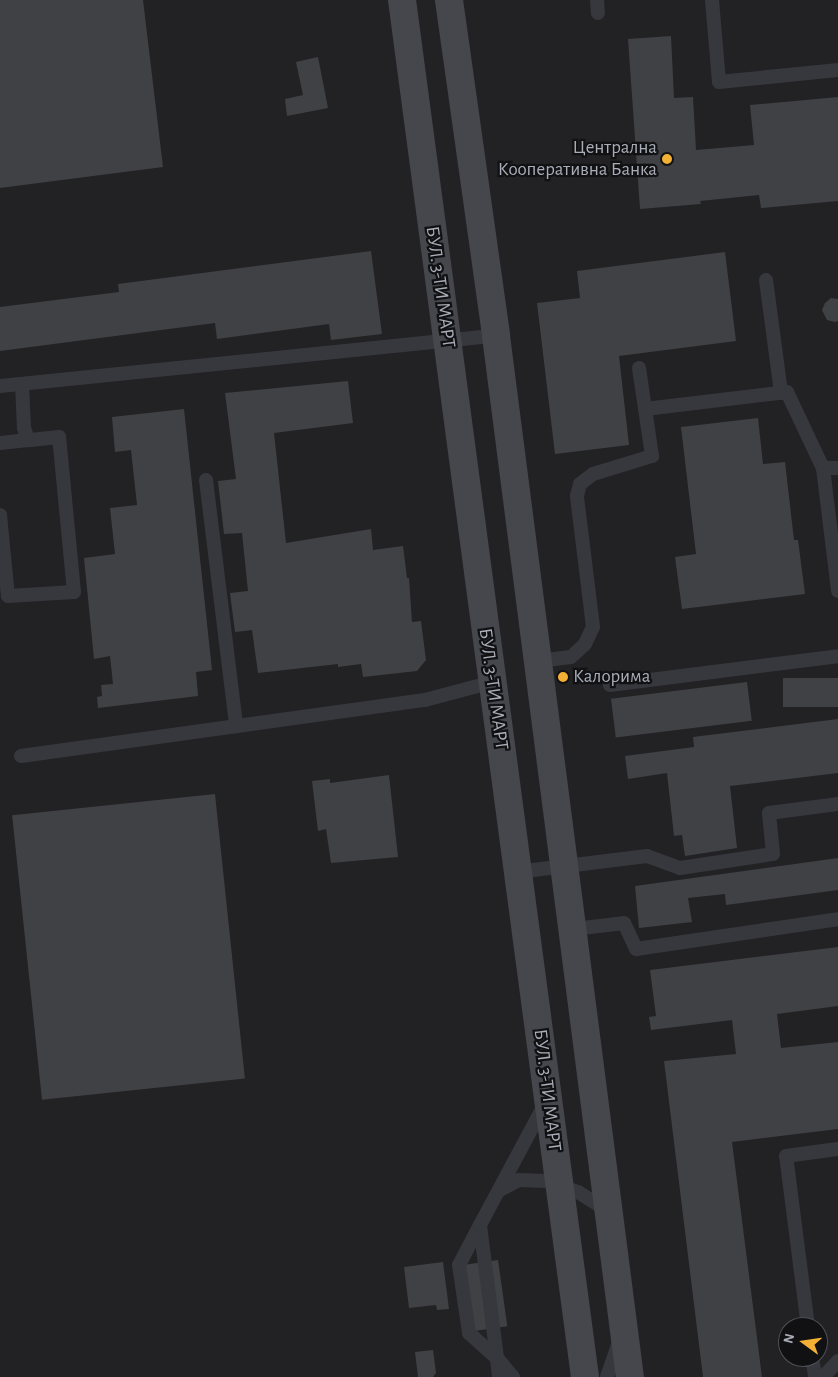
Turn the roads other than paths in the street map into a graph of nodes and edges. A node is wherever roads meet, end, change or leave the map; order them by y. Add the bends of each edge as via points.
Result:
1 (402, 0) edge
2 (449, 0) edge
3 (712, 0) edge
4 (838, 70) edge
5 (766, 280) dead end
6 (496, 336) junction
7 (447, 341) junction
8 (639, 368) dead end
9 (22, 384) junction
10 (0, 386) edge
11 (781, 393) junction
12 (645, 409) junction
13 (28, 440) junction
14 (0, 443) edge
15 (823, 468) junction
16 (838, 468) edge
17 (206, 480) dead end
18 (0, 515) edge
19 (838, 591) edge
20 (838, 656) edge
21 (538, 661) junction
22 (492, 682) junction
23 (610, 685) dead end
24 (236, 726) junction
25 (21, 756) dead end
26 (838, 804) edge
27 (565, 867) junction
28 (518, 872) junction
29 (838, 919) edge
30 (574, 930) junction
31 (548, 1099) junction
32 (838, 1149) edge
33 (559, 1185) junction
34 (500, 1190) junction
35 (609, 1211) junction
36 (480, 1225) junction
37 (807, 1317) edge
38 (624, 1328) junction
39 (497, 1358) junction
40 (838, 1361) edge
41 (499, 1377) edge
42 (513, 1377) edge
43 (584, 1377) edge
44 (608, 1377) edge
45 (630, 1377) edge
46 (823, 1377) edge

1 - 7 main road, БУЛ. 3-ТИ МАРТ
2 - 6 main road
3 - 4 lane via 719,82
5 - 11 lane
6 - 7 lane
6 - 21 main road
7 - 9 lane
7 - 22 main road, БУЛ. 3-ТИ МАРТ
8 - 12 lane
9 - 10 lane
9 - 13 lane via 24,428
11 - 12 lane
11 - 15 lane via 787,392
12 - 21 lane via 652,456 593,474 580,484 577,496 593,628 585,644 571,657
13 - 14 lane
13 - 18 lane via 59,437 74,592 8,596
15 - 16 lane
15 - 19 lane
17 - 24 lane
20 - 23 lane
21 - 27 main road
22 - 24 lane via 425,700
22 - 28 main road, БУЛ. 3-ТИ МАРТ
24 - 25 lane
26 - 27 lane via 768,813 773,854 680,868 648,856
27 - 28 lane
27 - 30 main road
28 - 31 main road, БУЛ. 3-ТИ МАРТ
29 - 30 lane via 636,949 624,923
30 - 35 main road
31 - 33 main road, БУЛ. 3-ТИ МАРТ
31 - 34 lane
32 - 37 lane via 786,1156
33 - 34 lane via 532,1178 519,1180
33 - 35 lane via 594,1200
33 - 43 main road, БУЛ. 3-ТИ МАРТ
34 - 36 lane
35 - 38 main road
36 - 39 lane
36 - 39 lane via 459,1266 469,1333
38 - 44 lane
38 - 45 main road
39 - 41 lane
39 - 42 lane
40 - 46 lane

